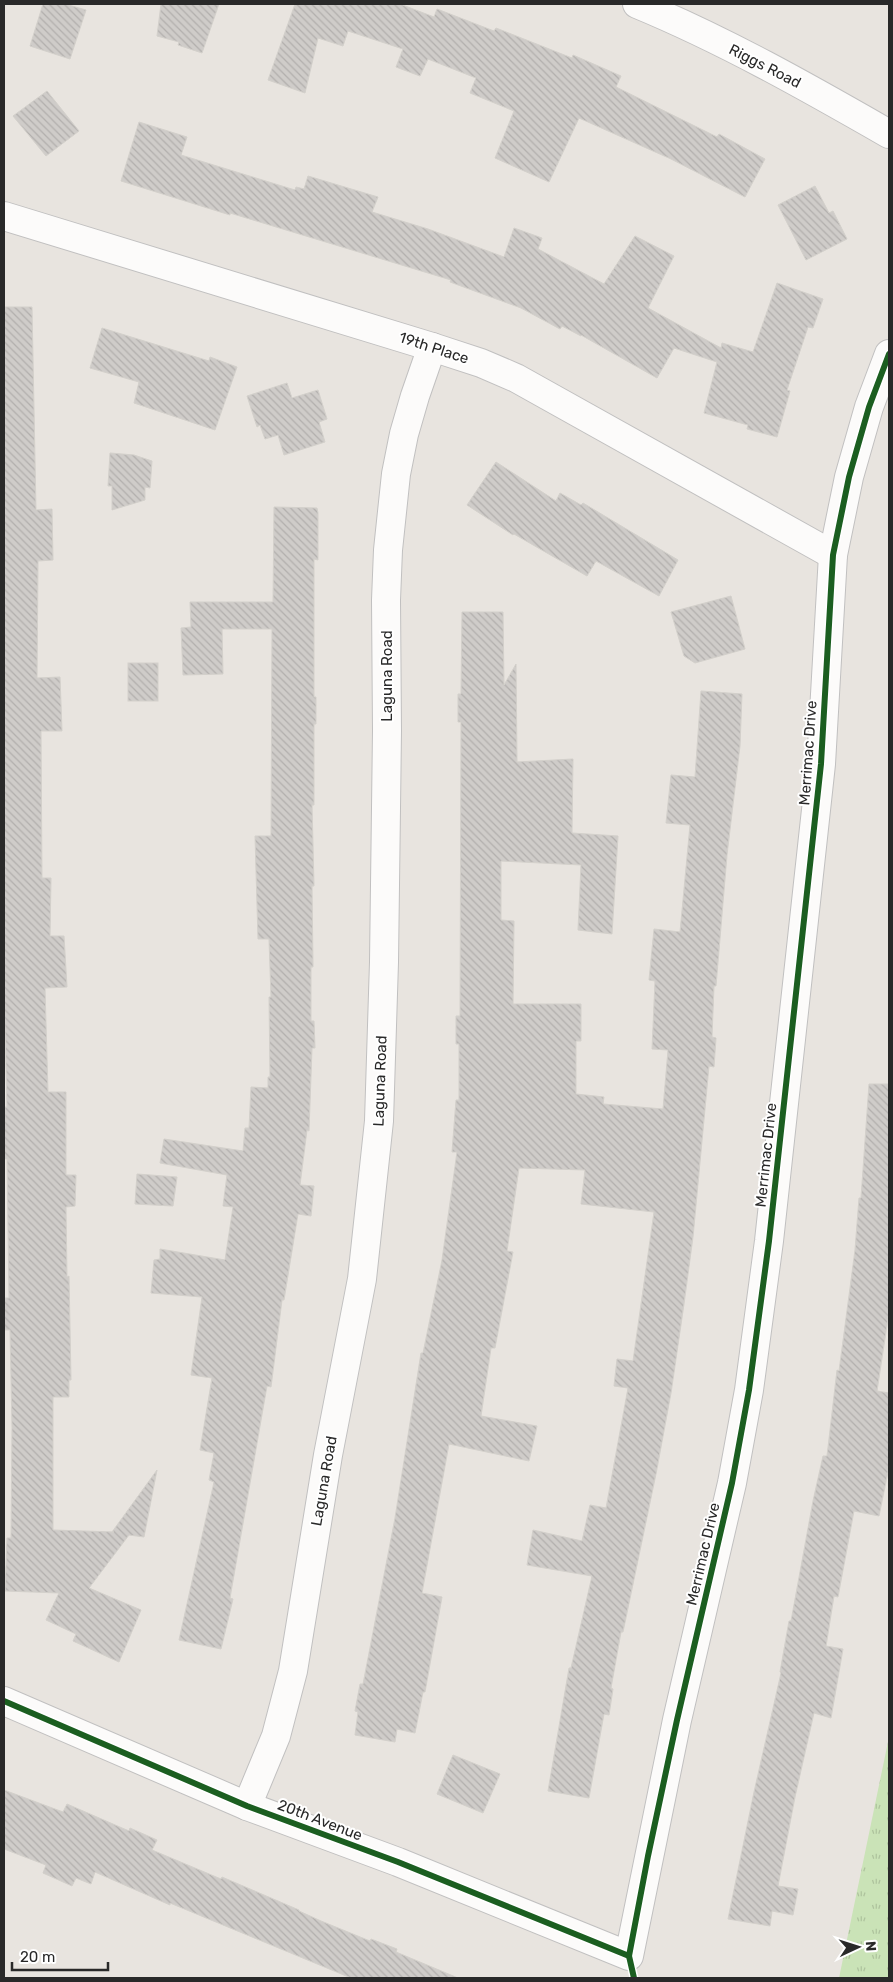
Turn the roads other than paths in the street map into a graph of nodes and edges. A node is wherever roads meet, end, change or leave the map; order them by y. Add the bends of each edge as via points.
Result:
1 (637, 4) edge
2 (889, 134) edge
3 (4, 216) edge
4 (432, 346) junction
5 (889, 354) edge
6 (833, 555) junction
7 (4, 1701) edge
8 (247, 1806) junction
9 (630, 1956) joint

1 - 2 street, Riggs Road via 790,78
3 - 4 street, 19th Place
4 - 6 street, 19th Place via 516,378
4 - 8 street, Laguna Road via 404,434 388,541 384,962 379,1121 362,1279 328,1455 293,1671 276,1736
5 - 6 street, Merrimac Drive via 854,460
6 - 9 street, Merrimac Drive via 821,764 770,1231 749,1390 732,1483 677,1720
7 - 8 street, 20th Avenue
8 - 9 street, 20th Avenue via 398,1862

